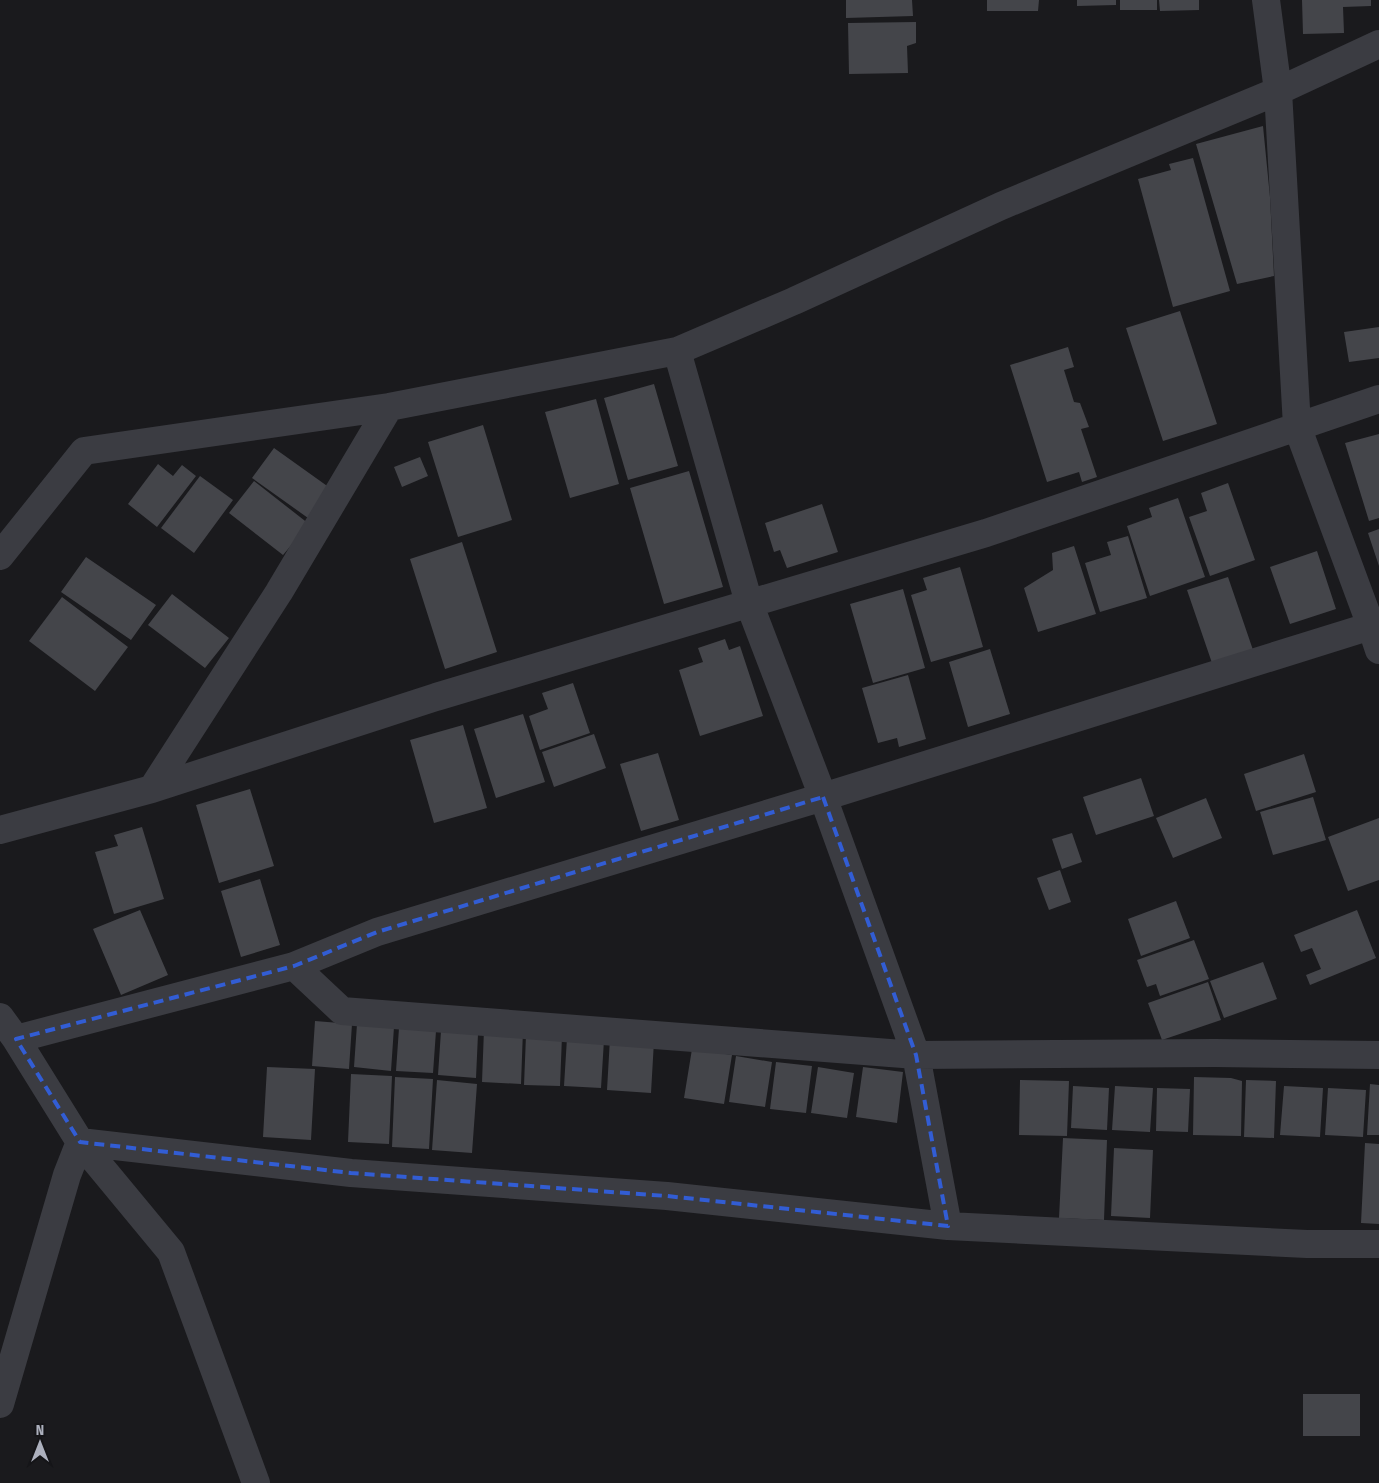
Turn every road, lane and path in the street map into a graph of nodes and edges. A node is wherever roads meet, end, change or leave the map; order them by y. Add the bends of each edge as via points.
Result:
1 (1266, 0) edge
2 (1379, 44) edge
3 (1278, 92) junction
4 (677, 351) junction
5 (1379, 399) edge
6 (389, 406) junction
7 (1297, 426) junction
8 (0, 556) edge
9 (749, 603) junction
10 (1376, 633) edge
11 (152, 789) junction
12 (823, 797) junction
13 (0, 830) edge
14 (294, 966) junction
15 (0, 1017) edge
16 (16, 1039) junction
17 (916, 1055) junction
18 (1379, 1055) edge
19 (80, 1142) junction
20 (948, 1226) junction
21 (1379, 1244) edge
22 (0, 1404) edge
23 (256, 1483) edge

1 - 3 street
2 - 3 street
3 - 4 street via 1001,206
3 - 7 street
4 - 6 street
4 - 9 street
5 - 7 street
6 - 8 street via 84,451
6 - 11 street via 279,592
7 - 9 street via 986,533
7 - 10 street
9 - 11 street via 436,697
9 - 12 street
10 - 12 street
11 - 13 street
12 - 14 street via 377,932
12 - 17 street
14 - 16 street
14 - 17 street via 342,1011
15 - 16 street
16 - 19 street
17 - 18 street
17 - 20 street
19 - 20 street via 351,1173 668,1196
19 - 22 street via 66,1175
19 - 23 street via 171,1252
20 - 21 street via 1298,1244

